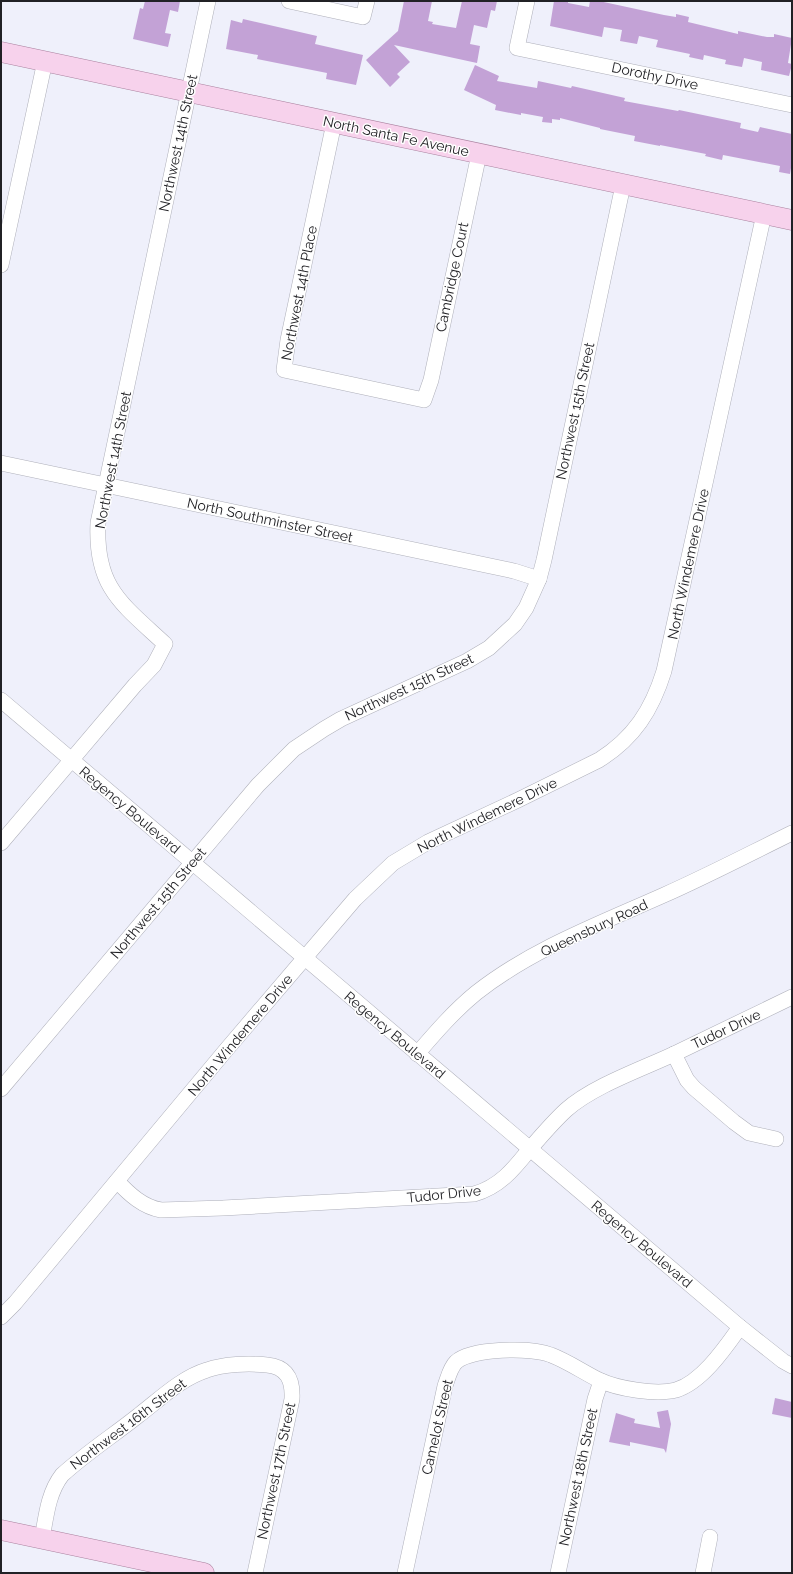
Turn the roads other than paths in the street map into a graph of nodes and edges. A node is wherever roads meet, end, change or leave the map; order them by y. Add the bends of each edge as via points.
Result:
1 (208, 1) edge
2 (289, 1) edge
3 (366, 1) edge
4 (527, 1) edge
5 (1, 52) edge
6 (45, 61) junction
7 (189, 92) junction
8 (792, 105) edge
9 (334, 123) junction
10 (479, 154) junction
11 (623, 185) junction
12 (764, 214) junction
13 (792, 220) edge
14 (1, 266) edge
15 (424, 400) joint
16 (1, 463) edge
17 (107, 485) junction
18 (539, 580) junction
19 (1, 700) edge
20 (71, 761) junction
21 (792, 833) edge
22 (1, 843) edge
23 (193, 863) junction
24 (304, 958) junction
25 (792, 997) edge
26 (417, 1054) junction
27 (674, 1054) junction
28 (1, 1089) edge
29 (776, 1139) dead end
30 (530, 1149) junction
31 (117, 1181) junction
32 (1, 1317) edge
33 (740, 1327) junction
34 (792, 1366) edge
35 (284, 1372) joint
36 (601, 1381) junction
37 (1, 1530) edge
38 (710, 1537) dead end
39 (42, 1539) junction
40 (191, 1572) edge
41 (255, 1573) edge
42 (405, 1573) edge
43 (558, 1573) edge
44 (703, 1573) edge

1 - 7 street, Northwest 14th Street
2 - 3 street via 363,17
4 - 8 street, Dorothy Drive via 517,48
5 - 6 main road, North Santa Fe Avenue
6 - 7 main road, North Santa Fe Avenue
6 - 14 street
7 - 9 main road, North Santa Fe Avenue
7 - 17 street, Northwest 14th Street
9 - 10 main road, North Santa Fe Avenue
9 - 15 street, Northwest 14th Place via 288,340 284,370
10 - 11 main road, North Santa Fe Avenue
10 - 15 street, Cambridge Court via 431,380
11 - 12 main road, North Santa Fe Avenue
11 - 18 street, Northwest 15th Street
12 - 13 main road, North Santa Fe Avenue
12 - 24 street, North Windemere Drive via 664,671 649,709 633,732 611,753 428,842 393,863 355,899
16 - 17 street, North Southminster Street
17 - 18 street, North Southminster Street via 514,572
17 - 20 street, Northwest 14th Street via 98,523 103,571 123,605 165,644 154,665
18 - 23 street, Northwest 15th Street via 515,624 489,648 467,661 341,719 294,749 258,785
19 - 20 street, Regency Boulevard
20 - 22 street, Northwest 14th Street
20 - 23 street, Regency Boulevard
21 - 26 street, Queensbury Road via 669,893 553,945 516,965 475,995
23 - 24 street, Regency Boulevard
23 - 28 street, Northwest 15th Street
24 - 26 street, Regency Boulevard
24 - 31 street, North Windemere Drive
25 - 27 street, Tudor Drive
26 - 30 street, Regency Boulevard
27 - 29 street via 687,1080 722,1113 749,1133
27 - 30 street, Tudor Drive via 580,1100 567,1109
30 - 31 street, Tudor Drive via 504,1179 474,1194 161,1210 143,1203 128,1193
30 - 33 street, Regency Boulevard
31 - 32 street, North Windemere Drive
33 - 34 street, Regency Boulevard
33 - 36 street, Camelot Street via 704,1372 687,1386 667,1392 656,1392
35 - 39 street, Northwest 16th Street via 263,1364 216,1368 205,1370 177,1385 62,1475 52,1492
35 - 41 street, Northwest 17th Street via 292,1383 292,1399
36 - 42 street, Camelot Street via 551,1355 532,1350 474,1354 457,1361 451,1368 445,1386
36 - 43 street, Northwest 18th Street
37 - 39 main road
38 - 44 street
39 - 40 main road

